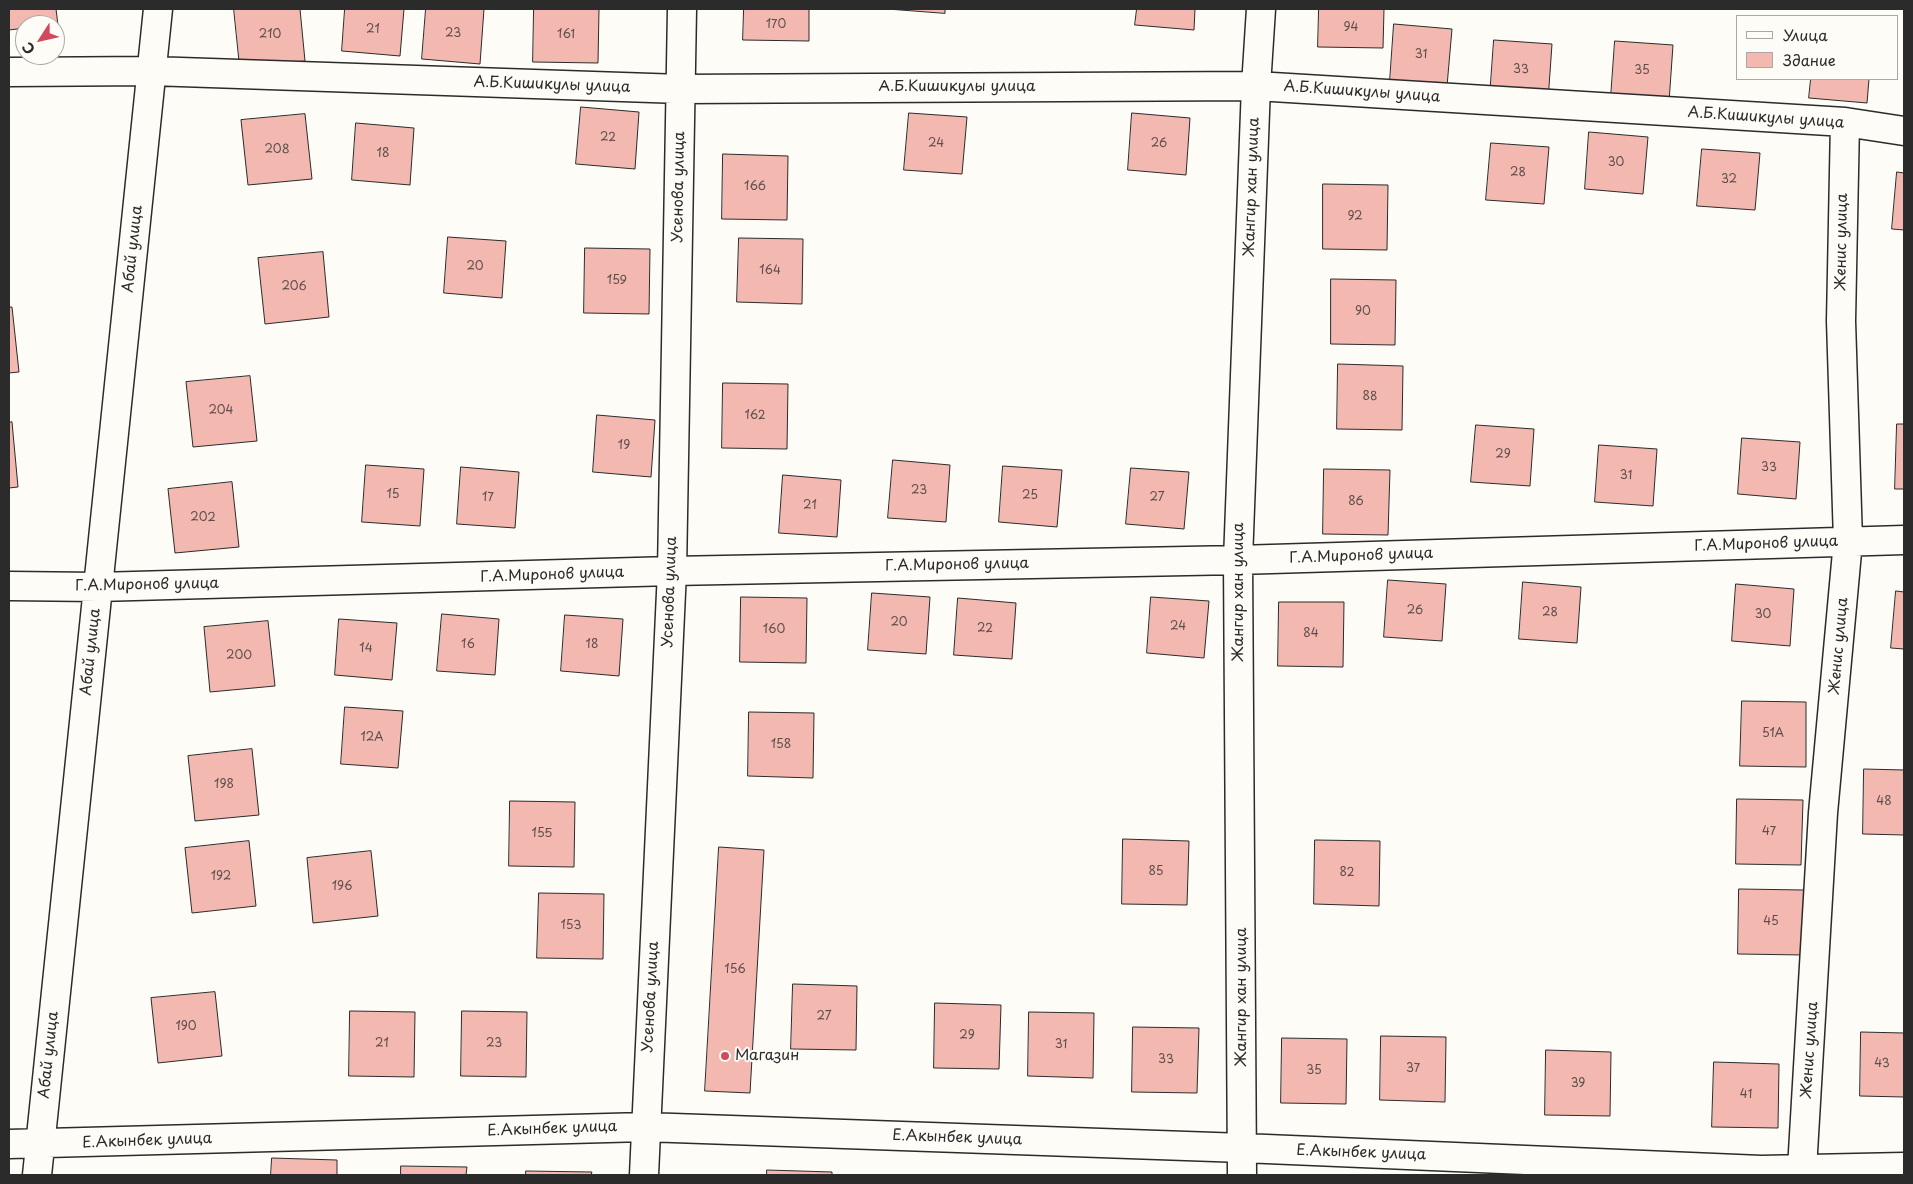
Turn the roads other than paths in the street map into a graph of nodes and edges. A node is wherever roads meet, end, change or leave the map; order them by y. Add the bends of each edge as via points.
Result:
1 (158, 9) edge
2 (682, 9) edge
3 (1260, 9) edge
4 (151, 71) junction
5 (9, 72) edge
6 (1256, 86) junction
7 (681, 89) junction
8 (1845, 122) junction
9 (1904, 131) edge
10 (1904, 540) edge
11 (1848, 541) junction
12 (1238, 560) junction
13 (672, 571) junction
14 (9, 586) edge
15 (98, 587) junction
16 (645, 1127) junction
17 (9, 1144) edge
18 (40, 1144) junction
19 (1243, 1148) junction
20 (1904, 1167) edge
21 (1802, 1169) junction
22 (1760, 1173) edge
23 (37, 1175) edge
24 (644, 1175) edge
25 (1242, 1175) edge

1 - 4 street, Абай улица
2 - 7 street, Усенова улица
3 - 6 street, Жангир хан улица
4 - 5 street, А.Б.Кишикулы улица
4 - 7 street, А.Б.Кишикулы улица
4 - 15 street, Абай улица
6 - 7 street, А.Б.Кишикулы улица
6 - 8 street, А.Б.Кишикулы улица
6 - 12 street, Жангир хан улица
7 - 13 street, Усенова улица
8 - 9 street, А.Б.Кишикулы улица
8 - 11 street, Женис улица via 1841,321
10 - 11 street, Г.А.Миронов улица
11 - 12 street, Г.А.Миронов улица
11 - 21 street, Женис улица via 1824,813
12 - 13 street, Г.А.Миронов улица
12 - 19 street, Жангир хан улица
13 - 15 street, Г.А.Миронов улица
13 - 16 street, Усенова улица
14 - 15 street, Г.А.Миронов улица
15 - 18 street, Абай улица
16 - 18 street, Е.Акынбек улица
16 - 19 street, Е.Акынбек улица
16 - 24 street, Усенова улица
17 - 18 street, Е.Акынбек улица
18 - 23 street, Абай улица
19 - 22 street, Е.Акынбек улица
19 - 25 street, Жангир хан улица
20 - 21 street, Е.Акынбек улица
21 - 22 street, Е.Акынбек улица

